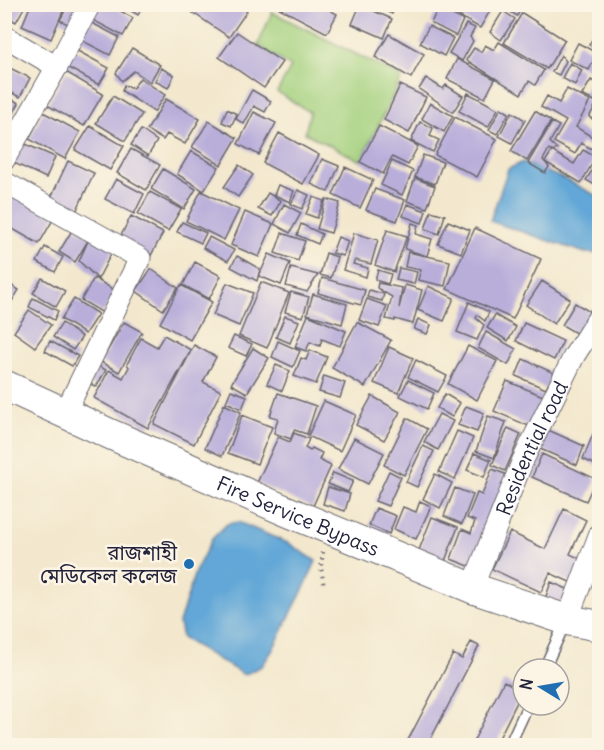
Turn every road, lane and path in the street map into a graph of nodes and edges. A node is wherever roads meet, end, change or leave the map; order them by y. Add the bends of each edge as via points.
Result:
1 (90, 4) edge
2 (4, 36) edge
3 (57, 67) junction
4 (4, 160) edge
5 (4, 182) edge
6 (600, 315) edge
7 (4, 385) edge
8 (65, 413) junction
9 (327, 528) junction
10 (600, 533) edge
11 (324, 587) dead end
12 (472, 588) junction
13 (567, 620) junction
14 (600, 626) edge
15 (550, 657) edge
16 (522, 717) edge
17 (509, 746) edge

1 - 3 street
2 - 3 street
3 - 4 street
5 - 8 street via 140,258
6 - 12 street, Residential road via 574,356 523,460
7 - 8 main road, Fire Service Bypass
8 - 9 main road, Fire Service Bypass
9 - 11 path via 321,567
9 - 12 main road, Fire Service Bypass
10 - 13 street
12 - 13 main road, Fire Service Bypass
13 - 14 main road, Fire Service Bypass
13 - 15 lane
16 - 17 lane

